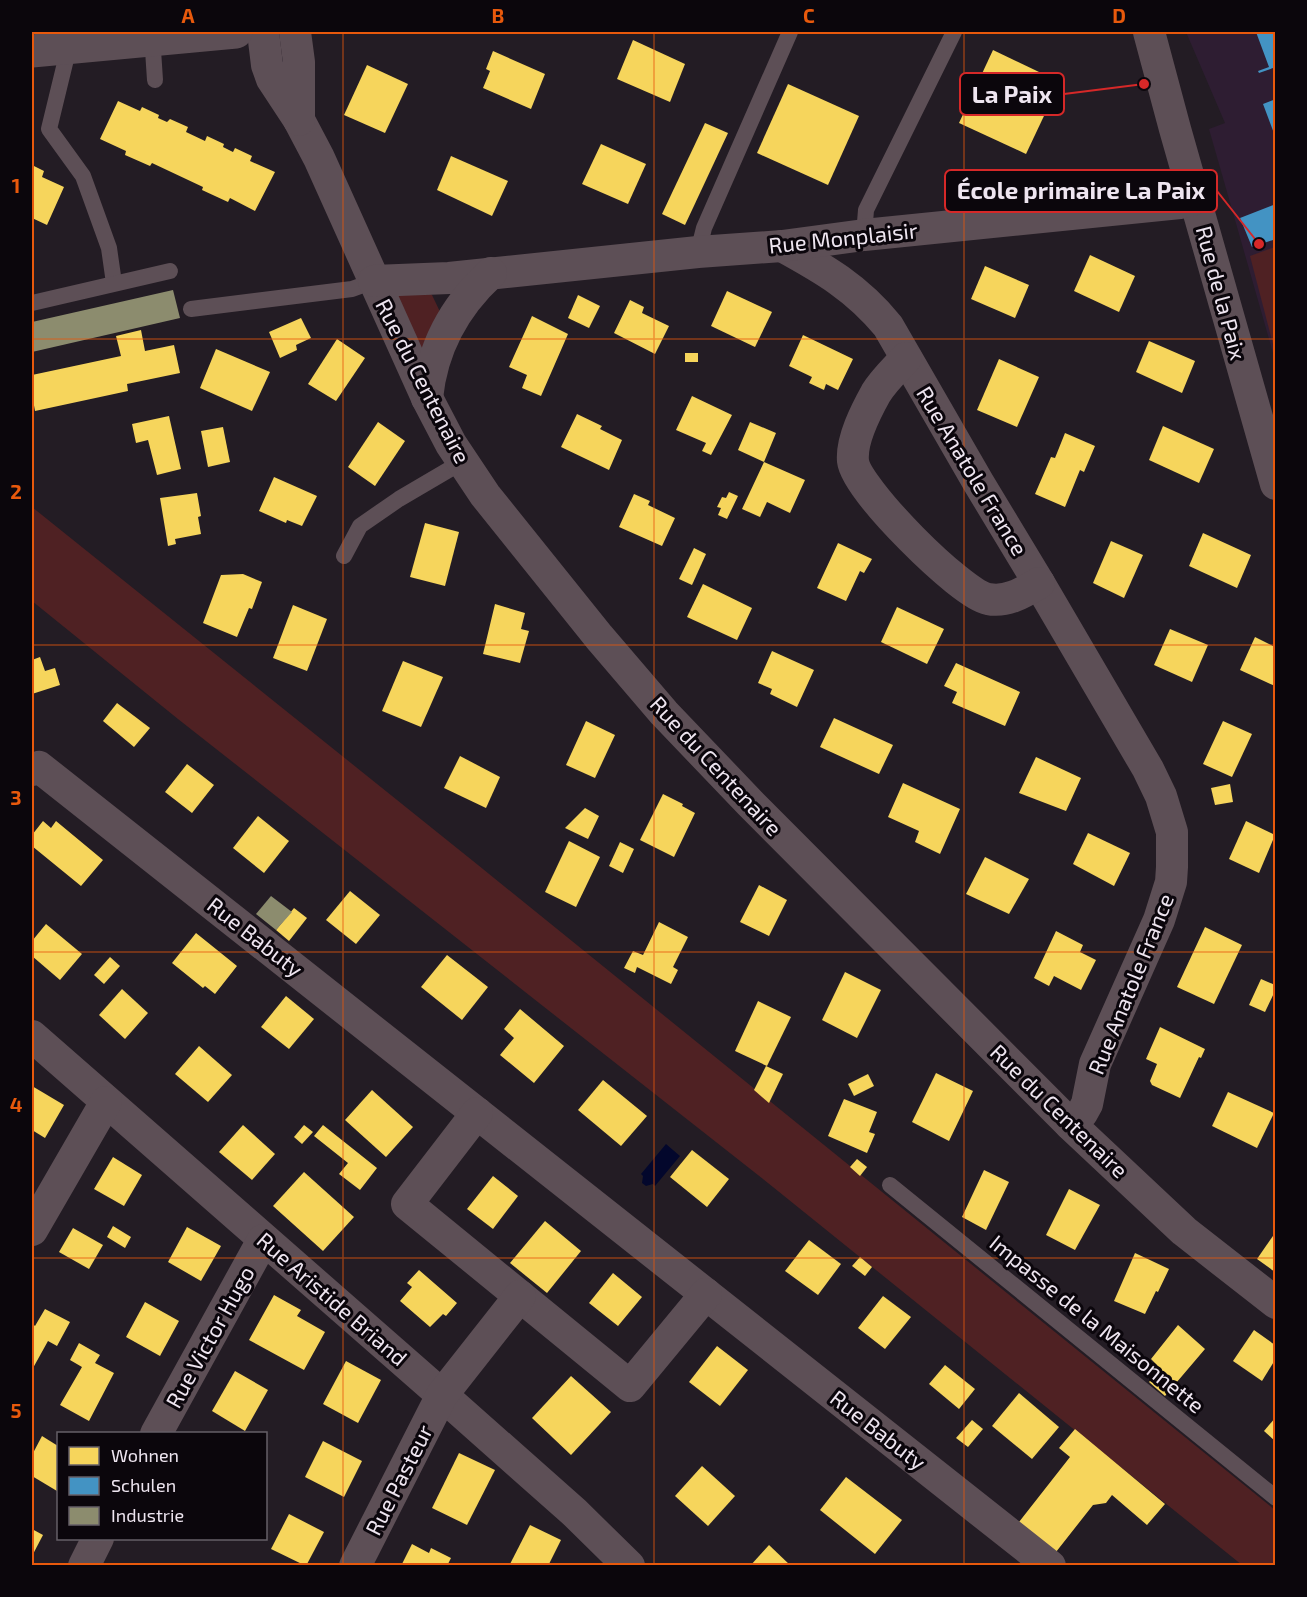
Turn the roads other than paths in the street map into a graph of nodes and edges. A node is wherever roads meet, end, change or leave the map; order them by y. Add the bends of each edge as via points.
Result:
1 (236, 32) edge
2 (262, 32) edge
3 (295, 32) edge
4 (790, 32) edge
5 (954, 32) edge
6 (1149, 32) edge
7 (152, 35) edge
8 (65, 39) edge
9 (32, 51) edge
10 (155, 80) dead end
11 (287, 119) junction
12 (1195, 199) junction
13 (864, 235) junction
14 (782, 246) junction
15 (698, 252) junction
16 (170, 271) dead end
17 (491, 273) junction
18 (374, 281) junction
19 (114, 284) junction
20 (32, 303) edge
21 (191, 309) dead end
22 (906, 358) junction
23 (427, 398) junction
24 (1266, 426) edge
25 (462, 462) junction
26 (1275, 484) edge
27 (344, 556) dead end
28 (1040, 583) junction
29 (32, 770) edge
30 (32, 1036) edge
31 (106, 1102) junction
32 (477, 1113) junction
33 (1070, 1124) junction
34 (890, 1185) dead end
35 (32, 1230) edge
36 (264, 1240) junction
37 (706, 1293) junction
38 (520, 1296) junction
39 (1275, 1303) edge
40 (442, 1395) junction
41 (157, 1432) edge
42 (1275, 1498) edge
43 (97, 1540) edge
44 (84, 1566) edge
45 (355, 1566) edge
46 (630, 1566) edge
47 (1050, 1566) edge

1 - 7 street
2 - 11 street, Rue du Centenaire via 270,73
3 - 11 street, Rue du Centenaire via 299,62
4 - 15 lane via 708,218
5 - 13 lane via 866,210
6 - 12 street, Rue de la Paix
7 - 8 street
7 - 10 lane
8 - 9 street
8 - 19 lane via 66,59 49,129 83,176 109,248
11 - 18 street, Rue du Centenaire via 319,158
12 - 13 street, Rue Monplaisir
12 - 24 street, Rue de la Paix
13 - 14 street, Rue Monplaisir
14 - 15 street, Rue Monplaisir
14 - 22 street, Rue Anatole France via 821,268 871,305
15 - 17 street, Rue Monplaisir
16 - 19 lane
17 - 18 street, Rue Monplaisir
17 - 23 street via 470,293 446,329 435,356
18 - 21 lane, Rue Monplaisir via 352,289
18 - 23 street, Rue du Centenaire
19 - 20 lane
22 - 28 street, Rue Anatole France
22 - 28 street, Rue Anatole France via 877,392 857,436 853,464 862,482 936,562 974,593 997,600
23 - 25 street, Rue du Centenaire
24 - 26 street, Rue de la Paix
25 - 27 lane via 360,526
25 - 33 street, Rue du Centenaire via 549,576 669,718
28 - 33 street, Rue Anatole France via 1161,796 1172,839 1173,867 1166,902 1095,1064 1087,1104
29 - 32 street, Rue Babuty via 39,767
30 - 31 street, Rue Aristide Briand
31 - 35 street
31 - 36 street, Rue Aristide Briand
32 - 37 street, Rue Babuty
32 - 38 street via 407,1204
33 - 39 street, Rue du Centenaire via 1189,1235
34 - 42 lane, Impasse de la Maisonnette
36 - 40 street, Rue Aristide Briand
36 - 41 street, Rue Victor Hugo
37 - 38 street via 630,1386
37 - 47 street, Rue Babuty
38 - 40 street
40 - 45 street, Rue Pasteur
40 - 46 street, Rue Aristide Briand
43 - 44 street

